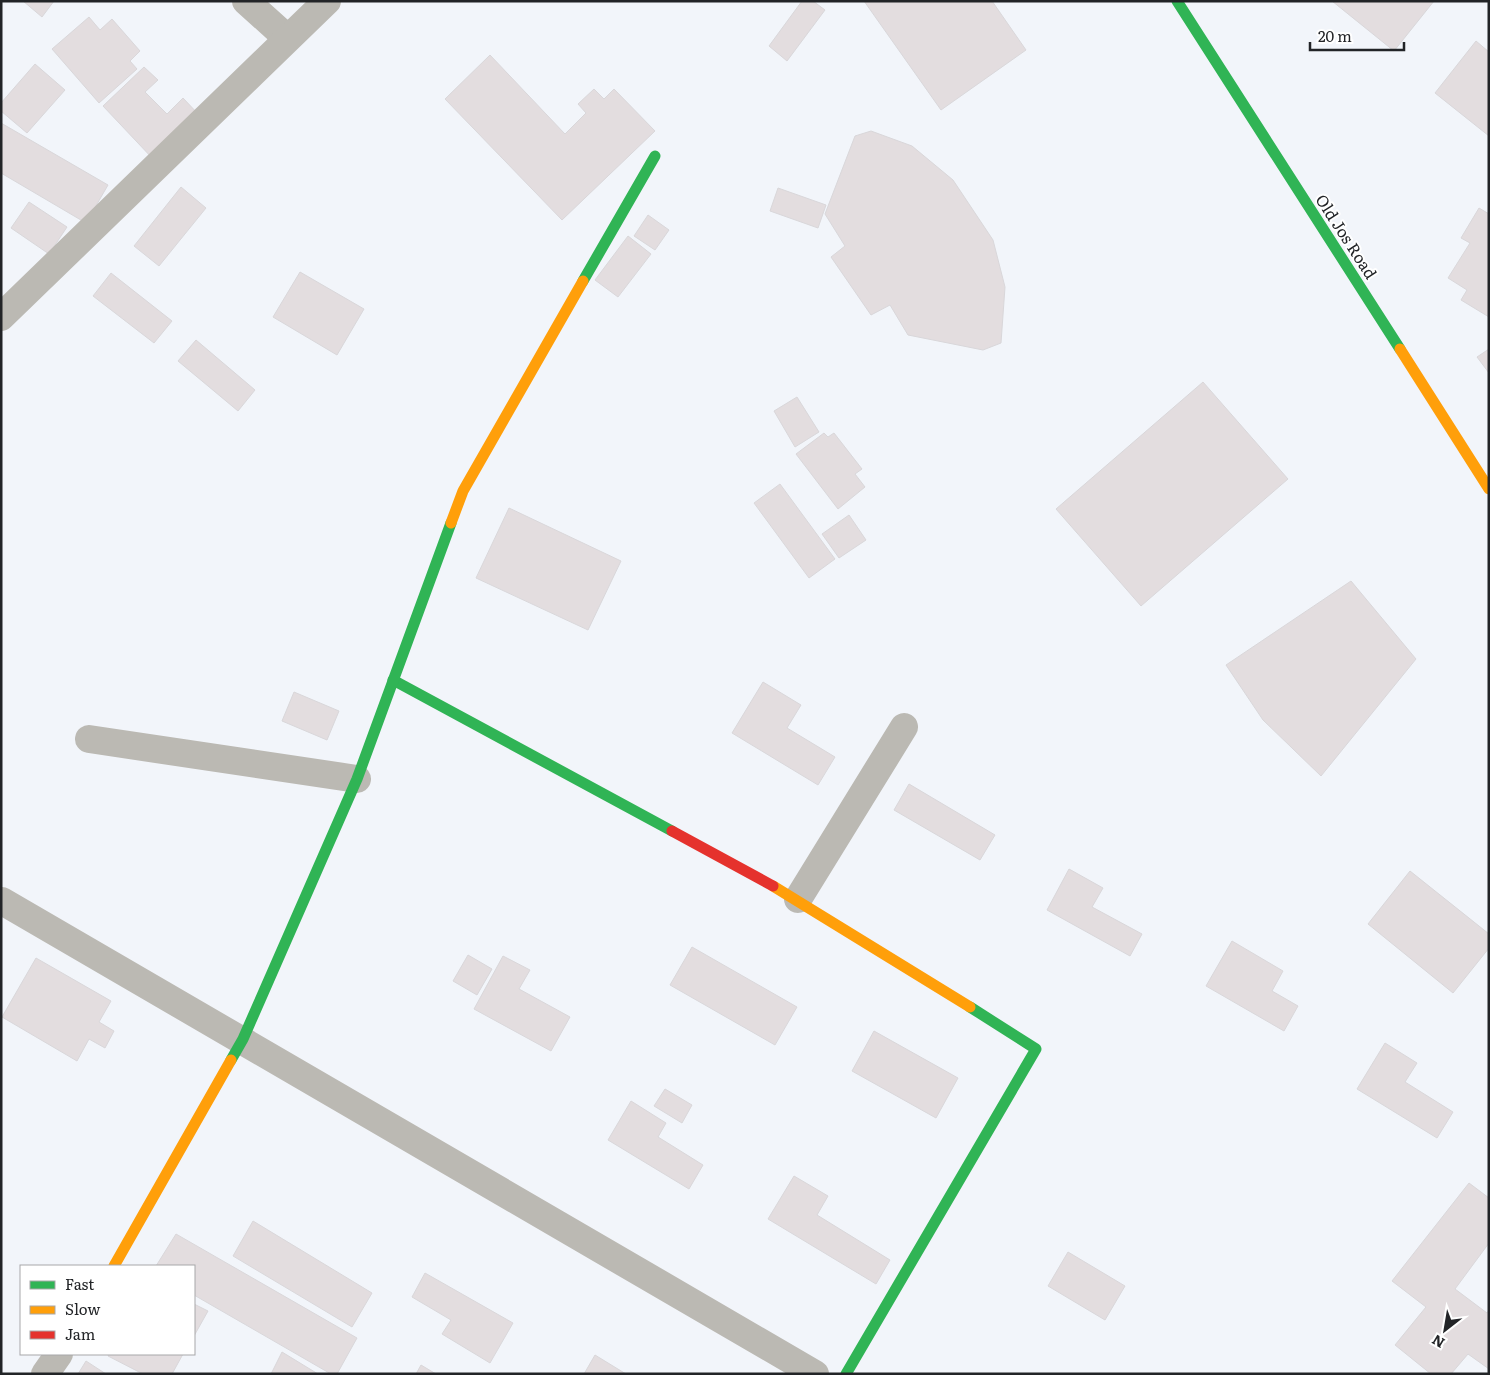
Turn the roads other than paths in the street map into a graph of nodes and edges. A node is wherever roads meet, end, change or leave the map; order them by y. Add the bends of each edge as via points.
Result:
1 (246, 1) edge
2 (327, 1) edge
3 (1178, 1) edge
4 (287, 38) junction
5 (655, 156) dead end
6 (1, 317) edge
7 (1489, 489) edge
8 (393, 680) junction
9 (904, 727) dead end
10 (89, 739) dead end
11 (357, 779) junction
12 (798, 899) junction
13 (2, 901) edge
14 (243, 1039) junction
15 (115, 1265) edge
16 (58, 1355) edge
17 (45, 1374) edge
18 (815, 1374) edge
19 (846, 1374) edge

1 - 4 street
2 - 4 street
3 - 7 street, Old Jos Road
4 - 6 street
5 - 8 street via 463,490
8 - 11 street
8 - 12 street
9 - 12 street
10 - 11 street
11 - 14 street
12 - 19 street via 1036,1049
13 - 14 street
14 - 15 street
14 - 18 street
16 - 17 street

